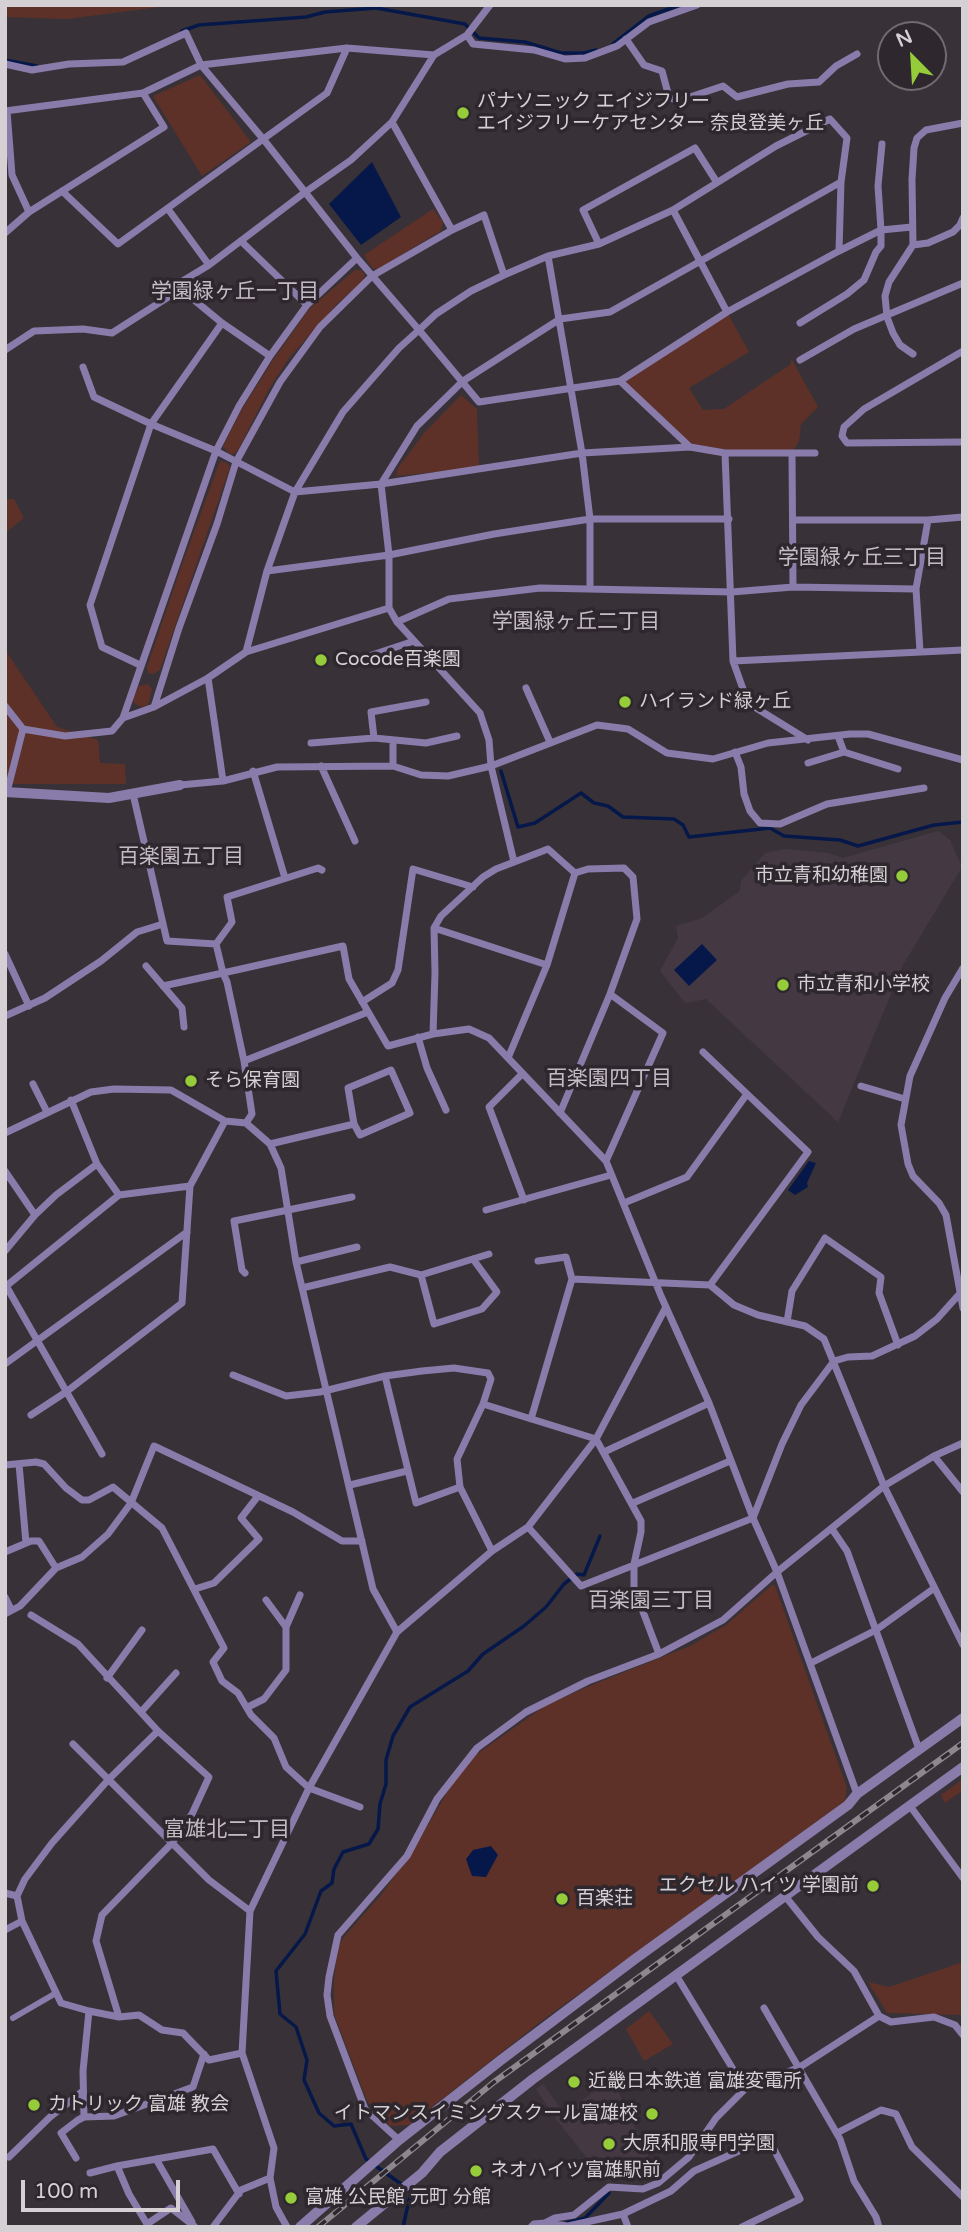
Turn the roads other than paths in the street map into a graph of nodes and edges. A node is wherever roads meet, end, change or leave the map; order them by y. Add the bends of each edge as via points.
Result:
1 (490, 5) edge
2 (697, 5) edge
3 (467, 35) junction
4 (626, 39) junction
5 (347, 48) junction
6 (857, 54) dead end
7 (433, 55) junction
8 (5, 64) edge
9 (201, 65) junction
10 (143, 93) junction
11 (6, 111) edge
12 (392, 122) junction
13 (963, 123) edge
14 (264, 140) junction
15 (881, 144) dead end
16 (716, 181) junction
17 (841, 182) junction
18 (62, 191) junction
19 (304, 192) junction
20 (168, 209) junction
21 (673, 210) junction
22 (29, 212) junction
23 (963, 218) edge
24 (912, 228) junction
25 (452, 230) junction
26 (881, 230) junction
27 (5, 233) edge
28 (242, 242) junction
29 (599, 244) junction
30 (913, 245) junction
31 (839, 251) junction
32 (548, 256) junction
33 (357, 258) junction
34 (699, 260) junction
35 (209, 265) junction
36 (504, 275) junction
37 (372, 276) junction
38 (963, 283) edge
39 (176, 285) junction
40 (307, 305) junction
41 (727, 312) junction
42 (887, 317) junction
43 (561, 319) junction
44 (222, 323) junction
45 (800, 323) dead end
46 (419, 330) junction
47 (5, 350) edge
48 (963, 351) edge
49 (913, 354) dead end
50 (270, 356) junction
51 (800, 360) dead end
52 (83, 367) dead end
53 (620, 381) junction
54 (463, 382) junction
55 (572, 388) junction
56 (151, 424) junction
57 (963, 442) edge
58 (690, 447) junction
59 (216, 451) junction
60 (582, 453) junction
61 (725, 453) junction
62 (792, 453) junction
63 (816, 453) dead end
64 (236, 462) junction
65 (381, 484) junction
66 (295, 492) junction
67 (963, 517) edge
68 (590, 519) junction
69 (729, 519) junction
70 (793, 520) junction
71 (928, 520) junction
72 (389, 555) junction
73 (267, 571) junction
74 (793, 587) junction
75 (590, 588) junction
76 (916, 589) junction
77 (732, 592) junction
78 (389, 608) junction
79 (397, 622) junction
80 (414, 641) junction
81 (963, 650) edge
82 (920, 651) junction
83 (246, 652) junction
84 (354, 661) dead end
85 (733, 661) junction
86 (140, 665) junction
87 (208, 678) junction
88 (526, 688) dead end
89 (426, 702) dead end
90 (5, 706) edge
91 (154, 707) junction
92 (122, 719) junction
93 (23, 729) junction
94 (457, 736) dead end
95 (838, 736) junction
96 (374, 738) junction
97 (808, 740) junction
98 (393, 741) junction
99 (550, 742) junction
100 (311, 743) dead end
101 (735, 752) junction
102 (844, 752) junction
103 (963, 760) edge
104 (808, 763) dead end
105 (321, 766) junction
106 (393, 766) junction
107 (491, 766) junction
108 (898, 769) dead end
109 (253, 771) junction
110 (223, 781) junction
111 (180, 785) joint
112 (924, 788) dead end
113 (6, 792) edge
114 (133, 794) junction
115 (355, 841) dead end
116 (514, 862) junction
117 (322, 870) dead end
118 (575, 873) junction
119 (285, 878) junction
120 (473, 887) junction
121 (163, 925) junction
122 (434, 928) junction
123 (216, 944) junction
124 (5, 954) edge
125 (547, 965) junction
126 (146, 966) dead end
127 (963, 968) edge
128 (223, 973) junction
129 (163, 986) junction
130 (610, 993) junction
131 (362, 1002) junction
132 (29, 1006) junction
133 (368, 1012) junction
134 (5, 1016) edge
135 (184, 1027) dead end
136 (432, 1034) junction
137 (418, 1037) junction
138 (703, 1052) dead end
139 (508, 1058) junction
140 (244, 1061) junction
141 (522, 1074) junction
142 (33, 1084) dead end
143 (861, 1086) dead end
144 (747, 1094) junction
145 (71, 1100) junction
146 (905, 1100) junction
147 (446, 1110) dead end
148 (47, 1112) junction
149 (560, 1112) junction
150 (225, 1121) junction
151 (246, 1123) junction
152 (354, 1124) junction
153 (5, 1133) edge
154 (270, 1144) junction
155 (606, 1160) junction
156 (97, 1164) junction
157 (5, 1171) edge
158 (611, 1175) junction
159 (190, 1186) junction
160 (119, 1195) junction
161 (352, 1197) dead end
162 (524, 1200) junction
163 (624, 1203) junction
164 (286, 1209) junction
165 (486, 1210) dead end
166 (35, 1215) junction
167 (187, 1233) junction
168 (357, 1247) dead end
169 (6, 1250) edge
170 (489, 1254) dead end
171 (473, 1259) junction
172 (538, 1261) dead end
173 (296, 1262) junction
174 (245, 1273) dead end
175 (421, 1275) junction
176 (572, 1279) junction
177 (656, 1281) junction
178 (710, 1285) junction
179 (6, 1286) edge
180 (302, 1288) junction
181 (961, 1292) edge
182 (666, 1307) junction
183 (963, 1308) edge
184 (787, 1322) junction
185 (37, 1341) junction
186 (898, 1345) junction
187 (834, 1361) junction
188 (5, 1364) edge
189 (233, 1375) dead end
190 (385, 1376) junction
191 (325, 1391) junction
192 (66, 1392) junction
193 (709, 1403) junction
194 (483, 1404) junction
195 (31, 1415) dead end
196 (531, 1419) junction
197 (596, 1439) junction
198 (963, 1443) edge
199 (604, 1452) junction
200 (102, 1454) dead end
201 (934, 1456) junction
202 (730, 1461) junction
203 (19, 1464) junction
204 (5, 1465) edge
205 (407, 1471) junction
206 (350, 1485) junction
207 (884, 1486) junction
208 (460, 1487) junction
209 (963, 1492) edge
210 (258, 1496) junction
211 (131, 1503) junction
212 (633, 1503) junction
213 (753, 1518) junction
214 (528, 1527) junction
215 (832, 1529) junction
216 (362, 1541) junction
217 (26, 1543) junction
218 (492, 1551) junction
219 (5, 1552) edge
220 (634, 1564) junction
221 (56, 1568) junction
222 (777, 1572) junction
223 (933, 1589) junction
224 (195, 1590) junction
225 (300, 1595) dead end
226 (5, 1597) edge
227 (266, 1600) dead end
228 (8, 1612) edge
229 (31, 1615) dead end
230 (963, 1626) edge
231 (286, 1627) junction
232 (142, 1630) dead end
233 (876, 1630) junction
234 (954, 1631) junction
235 (397, 1632) junction
236 (963, 1645) edge
237 (659, 1654) junction
238 (811, 1664) junction
239 (176, 1673) dead end
240 (107, 1678) junction
241 (248, 1707) junction
242 (141, 1712) junction
243 (963, 1718) edge
244 (158, 1731) junction
245 (73, 1744) dead end
246 (919, 1749) junction
247 (963, 1767) edge
248 (108, 1779) junction
249 (309, 1788) junction
250 (857, 1794) junction
251 (910, 1806) junction
252 (360, 1807) dead end
253 (172, 1843) junction
254 (963, 1878) edge
255 (5, 1893) edge
256 (18, 1896) junction
257 (785, 1896) junction
258 (250, 1911) junction
259 (22, 1921) junction
260 (5, 1930) edge
261 (676, 1975) junction
262 (56, 1993) junction
263 (764, 2008) dead end
264 (89, 2011) junction
265 (879, 2016) junction
266 (119, 2017) junction
267 (13, 2018) dead end
268 (963, 2035) edge
269 (242, 2053) junction
270 (204, 2054) junction
271 (800, 2067) junction
272 (745, 2089) junction
273 (83, 2091) junction
274 (83, 2117) junction
275 (837, 2133) junction
276 (399, 2140) junction
277 (9, 2157) dead end
278 (76, 2158) dead end
279 (156, 2159) junction
280 (117, 2166) junction
281 (90, 2173) dead end
282 (271, 2178) junction
283 (239, 2194) junction
284 (963, 2197) edge
285 (624, 2214) junction
286 (545, 2223) junction
287 (195, 2226) edge
288 (213, 2227) edge
289 (287, 2227) edge
290 (299, 2227) edge
291 (356, 2227) edge
292 (531, 2227) edge
293 (628, 2227) edge
294 (742, 2227) edge
295 (879, 2227) edge

1 - 3 street
2 - 4 street via 649,22
3 - 4 street via 473,44 534,50 565,59 585,58
3 - 7 street
4 - 6 street via 645,65 662,71 669,97 678,101 723,86 737,96 819,82
5 - 7 street
5 - 9 street
5 - 14 street via 327,93
7 - 12 street
8 - 9 street via 32,70 123,62 186,33
9 - 10 street
9 - 14 street
10 - 11 street
10 - 18 street via 164,127
11 - 22 street via 12,175
12 - 19 street via 351,160
12 - 25 street
13 - 24 street via 926,131 917,138
14 - 19 street
14 - 20 street
15 - 26 street
16 - 17 street via 830,119 847,138
16 - 21 street
16 - 29 street via 695,149 583,211
17 - 31 street
17 - 34 street
18 - 20 street via 118,244
18 - 22 street
19 - 28 street
19 - 33 street
20 - 35 street
21 - 29 street
21 - 34 street
22 - 27 street
23 - 30 street via 953,232
24 - 26 street
24 - 30 street
25 - 36 street via 484,215
25 - 37 street
26 - 31 street
26 - 45 street via 881,246 864,280
28 - 35 street
28 - 40 street
29 - 32 street
30 - 42 street via 889,282
31 - 41 street
32 - 36 street
32 - 43 street
33 - 37 street
33 - 40 street
34 - 41 street
34 - 43 street via 610,312
35 - 39 street
36 - 46 street via 459,299
37 - 46 street
37 - 64 street via 320,327 279,382
38 - 42 street
39 - 44 street
39 - 47 street via 173,293 112,333 34,331
40 - 50 street
41 - 53 street
42 - 49 street via 900,345
42 - 51 street via 854,329
43 - 54 street
43 - 55 street
44 - 50 street
44 - 56 street
46 - 54 street
46 - 66 street via 343,412
48 - 57 street via 864,409 844,427 842,436 847,443
50 - 59 street
52 - 56 street via 94,397
53 - 55 street
53 - 58 street
54 - 55 street via 479,402
54 - 65 street via 418,426
55 - 60 street
56 - 59 street
56 - 86 street via 90,605 102,647
58 - 60 street
58 - 61 street
59 - 64 street
59 - 86 street
60 - 65 street
60 - 68 street
61 - 62 street
61 - 69 street
62 - 63 street
62 - 70 street
64 - 66 street
64 - 91 street
65 - 66 street
65 - 72 street
66 - 73 street
67 - 71 street
68 - 69 street
68 - 72 street
68 - 75 street
69 - 77 street
70 - 71 street
70 - 74 street
71 - 76 street
72 - 73 street
72 - 78 street
73 - 83 street
74 - 76 street
74 - 77 street
75 - 77 street
75 - 79 street via 540,588 449,600
76 - 82 street
77 - 85 street
78 - 79 street
78 - 83 street
79 - 80 street
80 - 84 street
80 - 107 street via 480,713
81 - 82 street
82 - 85 street
83 - 87 street
85 - 97 street via 748,703
86 - 92 street
87 - 91 street
87 - 110 street
88 - 99 street
89 - 96 street via 371,712
90 - 93 street
91 - 92 street
92 - 93 street via 112,732 65,736
93 - 113 street
94 - 98 street via 426,743
95 - 97 street
95 - 102 street
95 - 103 street via 868,734
96 - 98 street
96 - 100 street
97 - 101 street via 768,743
98 - 106 street
99 - 101 street via 597,725 628,729 667,753 713,759
99 - 107 street
101 - 112 street via 744,794 760,823 780,824 827,804
102 - 104 street
102 - 108 street
105 - 106 street
105 - 109 street
105 - 115 street
106 - 107 street via 421,775 448,776
107 - 116 street
109 - 110 street
109 - 119 street
110 - 111 street
111 - 114 street
113 - 114 street via 109,798
114 - 121 street
116 - 118 street via 548,849
116 - 120 street via 495,869
117 - 119 street
118 - 125 street
118 - 130 street via 624,868 633,877 637,919
119 - 123 street via 227,897 232,922
120 - 122 street via 440,916
120 - 131 street via 412,869 398,970 392,983
121 - 123 street via 167,941
121 - 132 street via 137,932 79,976
122 - 125 street
122 - 136 street
123 - 128 street
124 - 132 street
125 - 139 street
126 - 129 street
127 - 146 street via 910,1076
128 - 129 street
128 - 131 street via 343,946 349,979
128 - 140 street
129 - 135 street via 182,1008
130 - 149 street
130 - 155 street via 663,1033
131 - 133 street
132 - 134 street
133 - 137 street via 388,1046
133 - 140 street
136 - 137 street
136 - 139 street via 469,1029 489,1038
137 - 147 street
138 - 144 street
139 - 141 street
140 - 151 street via 252,1114
141 - 149 street
141 - 162 street via 489,1107
142 - 148 street
143 - 146 street
144 - 163 street via 687,1177
144 - 178 street via 808,1152
145 - 148 street
145 - 150 street via 91,1092 171,1090
145 - 156 street
146 - 181 street via 901,1125 908,1164 946,1215
148 - 153 street
149 - 155 street
150 - 151 street
150 - 159 street
151 - 154 street
152 - 152 street via 360,1135 410,1113 391,1070 348,1088
152 - 154 street
154 - 164 street via 281,1168
155 - 158 street
156 - 160 street
156 - 166 street
157 - 166 street
158 - 162 street
158 - 163 street
159 - 160 street
159 - 167 street
160 - 179 street
161 - 164 street
162 - 165 street
163 - 177 street
164 - 173 street
164 - 174 street via 234,1221
166 - 169 street
167 - 185 street
167 - 192 street via 182,1303
168 - 173 street
170 - 171 street
171 - 175 street
171 - 175 street via 497,1292 482,1309 434,1324
172 - 176 street via 566,1257
173 - 180 street
175 - 180 street via 390,1267
176 - 177 street
176 - 196 street
177 - 178 street
177 - 182 street
178 - 184 street via 734,1305
179 - 185 street
180 - 191 street
181 - 183 street
181 - 186 street via 937,1319
182 - 193 street
182 - 197 street
184 - 186 street via 792,1291 825,1238 881,1277 879,1293
184 - 187 street via 805,1326 824,1339
185 - 188 street
185 - 192 street
186 - 187 street via 872,1356
187 - 207 street
187 - 213 street via 802,1405
189 - 191 street via 286,1396
190 - 191 street
190 - 194 street via 454,1368 488,1373 491,1379
190 - 205 street
191 - 206 street
192 - 195 street
192 - 200 street
193 - 199 street
193 - 202 street
194 - 196 street
194 - 208 street via 457,1459
196 - 197 street
197 - 199 street
197 - 214 street
198 - 201 street
199 - 212 street
201 - 207 street
201 - 209 street
202 - 212 street
202 - 213 street
203 - 204 street
203 - 211 street via 44,1464 82,1500 113,1488
203 - 217 street
205 - 206 street
205 - 208 street via 416,1503
206 - 216 street
207 - 215 street
207 - 223 street
208 - 218 street
210 - 211 street via 154,1446
210 - 216 street via 342,1541
210 - 224 street via 240,1518 259,1539 214,1583
211 - 221 street via 108,1534 82,1557
211 - 224 street via 162,1528
212 - 220 street via 641,1521
213 - 220 street
213 - 222 street
214 - 218 street
214 - 220 street via 581,1586
215 - 222 street
215 - 233 street via 847,1551
216 - 235 street via 373,1588
217 - 219 street
217 - 221 street via 38,1541
218 - 235 street
220 - 237 street via 634,1588
221 - 228 street via 20,1606
222 - 237 street via 723,1620
222 - 238 street
223 - 233 street
223 - 234 street
224 - 241 street via 224,1648 213,1662 222,1681
225 - 231 street
226 - 228 street
227 - 231 street
229 - 240 street via 78,1644
230 - 234 street
231 - 241 street via 286,1670 264,1699
232 - 240 street
233 - 238 street
233 - 246 street
234 - 236 street
235 - 249 street
237 - 276 street via 587,1681 526,1713 477,1748 437,1799 407,1856 338,1935 328,1986 330,2015 365,2109
238 - 250 street
239 - 242 street
240 - 242 street
241 - 249 street via 274,1738 286,1766
242 - 244 street
243 - 246 street
244 - 248 street
244 - 253 street via 209,1777
245 - 248 street
246 - 250 street
247 - 251 street
248 - 253 street
248 - 256 street via 52,1843
249 - 252 street
249 - 258 street
250 - 276 street
251 - 254 street
251 - 257 street
253 - 258 street via 209,1880
253 - 266 street via 102,1915 96,1941
255 - 256 street
256 - 259 street
257 - 261 street
257 - 265 street via 854,1971
258 - 269 street
259 - 260 street
259 - 262 street
261 - 272 street
261 - 291 street via 450,2143 422,2173
262 - 264 street via 61,2003
262 - 267 street
263 - 271 street
264 - 266 street
264 - 273 street
265 - 268 street via 891,2022 934,2017 956,2025
265 - 271 street
266 - 270 street via 139,2015 162,2030 183,2033
269 - 270 street via 209,2060
269 - 282 street via 274,2148
270 - 274 street via 193,2088 114,2116
271 - 272 street
271 - 275 street
272 - 286 street via 716,2118 690,2157 658,2183 643,2189 609,2187 574,2215
273 - 274 street
273 - 277 street
274 - 278 street via 61,2133
275 - 284 street via 881,2110 896,2114 912,2147
275 - 295 street via 854,2181
276 - 290 street
279 - 280 street
279 - 283 street via 213,2149
279 - 287 street
280 - 281 street
280 - 287 street via 147,2224 171,2208
282 - 283 street
282 - 289 street via 276,2207
283 - 288 street
285 - 286 street via 568,2225
285 - 293 street
285 - 294 street via 671,2190 694,2171 768,2138 800,2199
286 - 292 street

